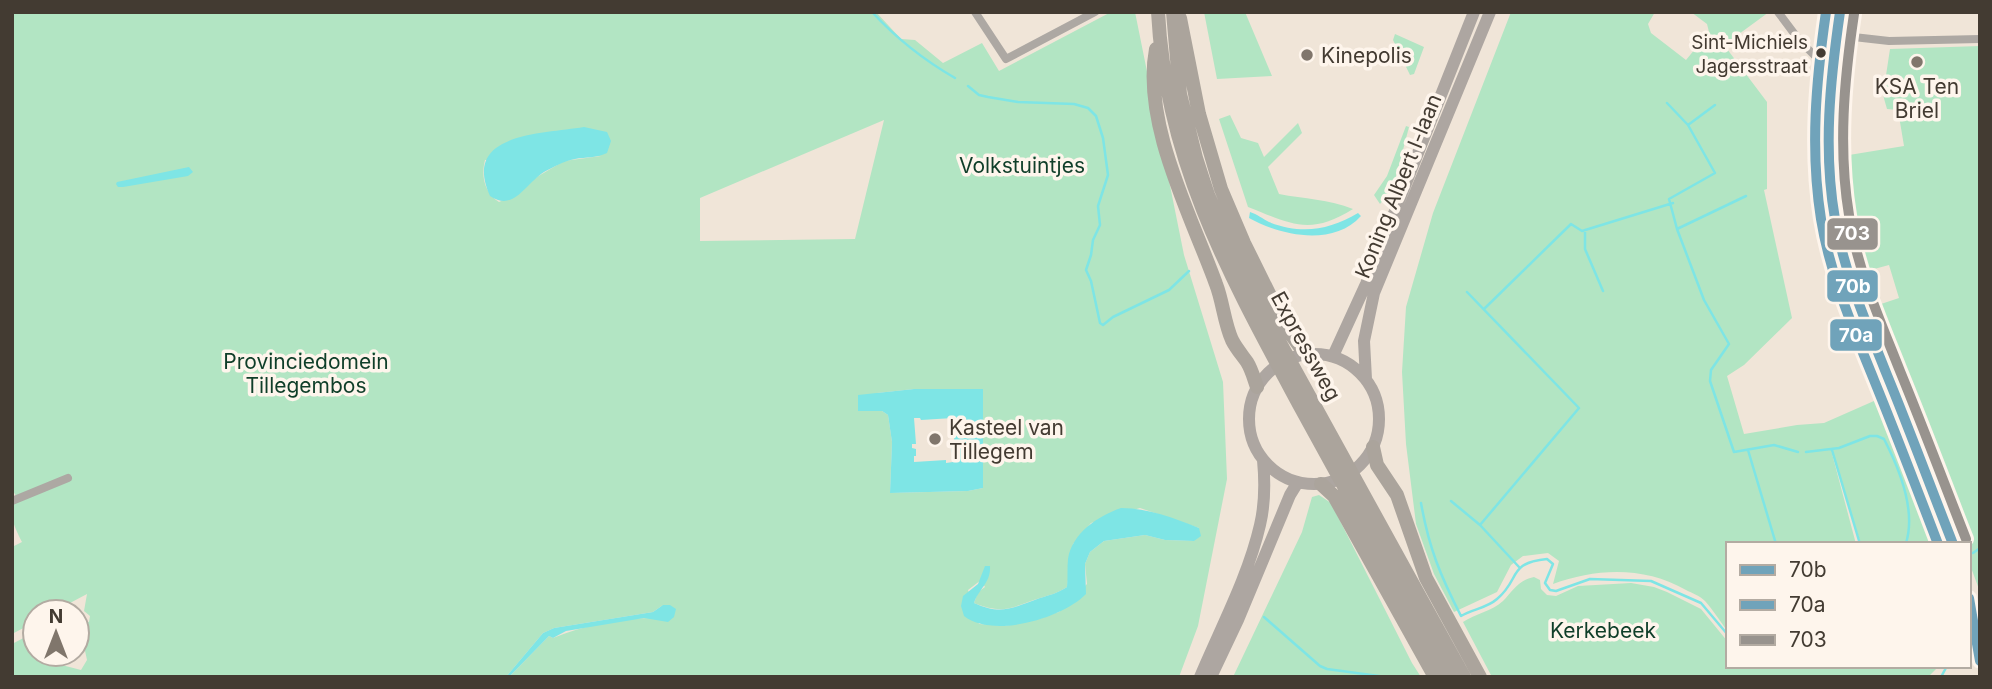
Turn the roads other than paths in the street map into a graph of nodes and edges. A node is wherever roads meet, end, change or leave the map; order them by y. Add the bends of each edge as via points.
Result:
1 (975, 12) edge
2 (1095, 12) edge
3 (1158, 12) edge
4 (1176, 12) edge
5 (1474, 12) edge
6 (1490, 12) edge
7 (1778, 12) edge
8 (1840, 12) edge
9 (1160, 34) junction
10 (1836, 35) junction
11 (1980, 39) edge
12 (1831, 72) junction
13 (1301, 355) junction
14 (1334, 356) junction
15 (1366, 380) junction
16 (1257, 387) junction
17 (1373, 447) junction
18 (1264, 460) junction
19 (68, 478) dead end
20 (1298, 482) junction
21 (1327, 482) junction
22 (12, 501) edge
23 (1952, 542) edge
24 (1971, 608) edge
25 (1980, 663) edge
26 (1200, 677) edge
27 (1211, 677) edge
28 (1435, 677) edge
29 (1450, 677) edge
30 (1464, 677) edge
31 (1480, 677) edge

1 - 2 street via 1006,59
3 - 9 highway, Expressweg
4 - 13 highway via 1183,25 1199,114 1221,190
4 - 30 highway, Expressweg via 1180,93 1208,195 1258,303
5 - 14 main road, Koning Albert I-laan
6 - 15 main road, Koning Albert I-laan via 1374,293 1364,341
7 - 12 street
8 - 10 main road
9 - 16 highway via 1153,92 1162,132 1231,339
9 - 29 highway, Expressweg via 1178,138 1215,244
10 - 11 street via 1889,41
10 - 12 main road
12 - 23 main road via 1829,160 1841,248
13 - 14 main road
13 - 16 main road via 1270,370
14 - 15 main road, Koning Albert I-laan via 1352,365
15 - 17 main road, Koning Albert I-laan via 1380,419
16 - 18 main road via 1249,425
17 - 21 main road, Koning Albert I-laan via 1358,467
17 - 31 highway via 1377,465 1397,495 1426,578
18 - 20 main road
18 - 26 main road via 1264,500 1248,565
19 - 22 street
20 - 21 main road
20 - 27 main road
21 - 28 highway
24 - 25 main road

